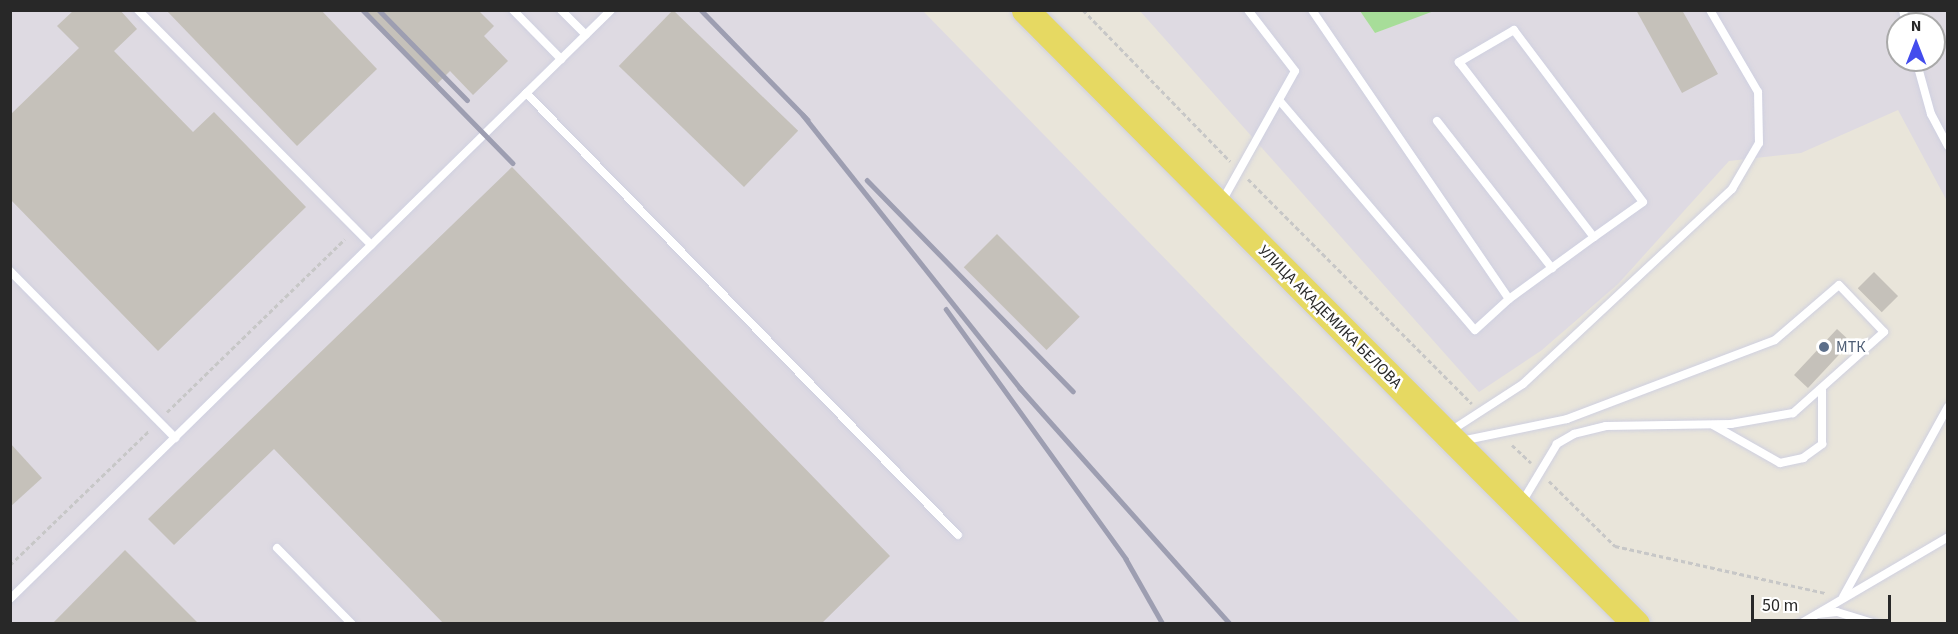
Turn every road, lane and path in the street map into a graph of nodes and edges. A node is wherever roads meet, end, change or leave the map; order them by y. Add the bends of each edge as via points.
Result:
1 (138, 10) edge
2 (513, 10) edge
3 (561, 10) edge
4 (1025, 10) edge
5 (1083, 10) edge
6 (1248, 10) edge
7 (1312, 10) edge
8 (1710, 10) edge
9 (605, 12) edge
10 (586, 35) junction
11 (561, 59) junction
12 (1919, 72) edge
13 (526, 93) junction
14 (1279, 100) junction
15 (1437, 121) dead end
16 (1947, 146) edge
17 (1239, 171) junction
18 (1220, 206) junction
19 (355, 230) junction
20 (1594, 237) junction
21 (371, 245) junction
22 (1552, 268) junction
23 (10, 271) edge
24 (1509, 299) junction
25 (1822, 390) junction
26 (1947, 407) edge
27 (1479, 412) junction
28 (159, 421) junction
29 (1713, 425) junction
30 (1500, 433) junction
31 (175, 438) junction
32 (1450, 438) junction
33 (1542, 474) junction
34 (1519, 506) junction
35 (958, 535) dead end
36 (1947, 537) edge
37 (277, 548) dead end
38 (10, 566) edge
39 (1843, 597) junction
40 (10, 599) edge
41 (1815, 614) junction
42 (352, 624) edge
43 (1636, 624) edge
44 (1800, 624) edge
45 (1876, 624) edge

1 - 19 lane
2 - 11 lane
3 - 10 lane
4 - 18 main road, УЛИЦА АКАДЕМИКА БЕЛОВА
5 - 17 path
6 - 14 lane via 1295,71
7 - 24 lane
8 - 27 lane via 1758,92 1759,142 1732,189 1523,384
9 - 10 lane
10 - 11 lane
11 - 13 lane
12 - 16 lane via 1931,114
13 - 21 lane
13 - 35 lane
14 - 17 lane
14 - 24 lane via 1475,330
15 - 22 lane
17 - 18 lane
17 - 27 path
18 - 32 main road, УЛИЦА АКАДЕМИКА БЕЛОВА
19 - 21 lane
19 - 28 path
20 - 20 lane via 1643,202 1514,30 1459,62
20 - 22 lane
21 - 31 lane
22 - 24 lane
23 - 28 lane
25 - 29 lane via 1793,413
25 - 29 lane via 1822,444 1803,458 1780,463
25 - 30 lane via 1884,332 1839,285 1775,340 1567,419
26 - 39 lane
27 - 32 lane
28 - 31 lane
28 - 38 path
29 - 33 lane via 1606,426 1574,434 1557,444
30 - 32 lane
30 - 33 path
31 - 40 lane
32 - 34 main road, УЛИЦА АКАДЕМИКА БЕЛОВА
33 - 34 lane
33 - 39 path via 1614,546
34 - 43 main road, УЛИЦА АКАДЕМИКА БЕЛОВА
36 - 39 lane
37 - 42 lane
39 - 41 lane
41 - 44 lane
41 - 45 lane via 1837,612

